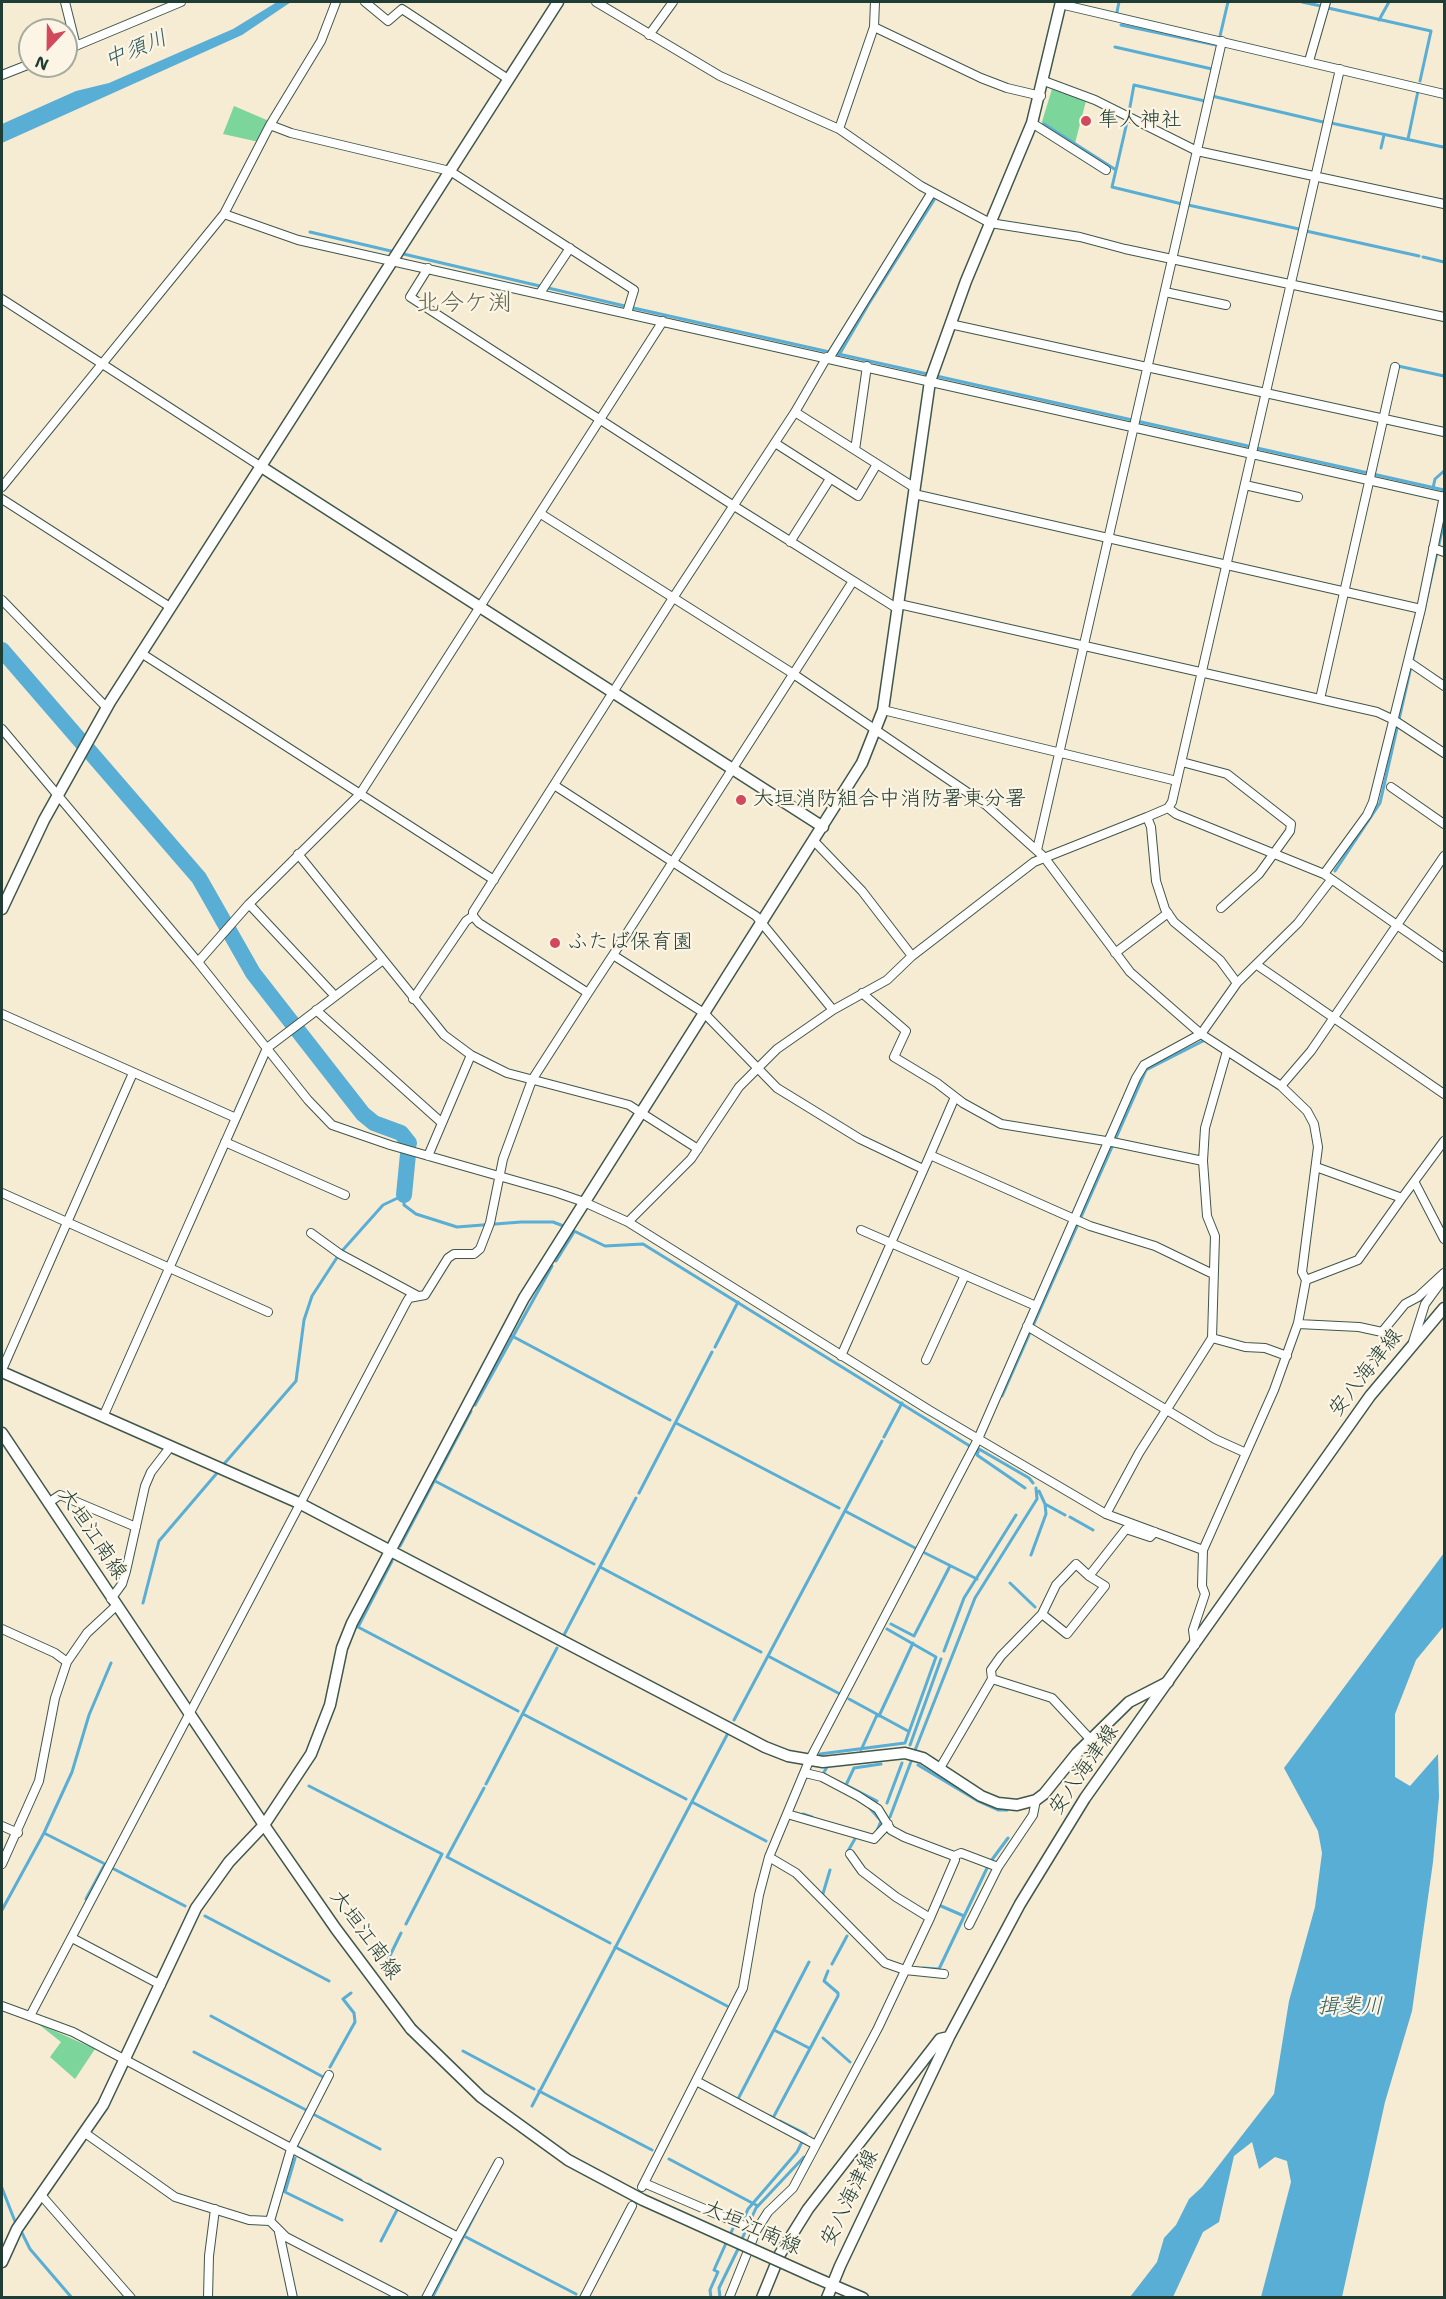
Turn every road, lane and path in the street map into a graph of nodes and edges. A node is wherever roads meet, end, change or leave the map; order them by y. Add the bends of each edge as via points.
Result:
1 (65, 2) edge
2 (181, 2) edge
3 (336, 2) edge
4 (365, 2) edge
5 (558, 2) edge
6 (596, 2) edge
7 (673, 2) edge
8 (875, 2) edge
9 (1326, 2) edge
10 (1061, 3) edge
11 (69, 18) edge
12 (874, 27) junction
13 (649, 34) junction
14 (1222, 41) junction
15 (78, 45) edge
16 (1309, 61) junction
17 (18, 69) edge
18 (1340, 69) junction
19 (2, 75) edge
20 (508, 79) junction
21 (1044, 81) junction
22 (1444, 94) edge
23 (1041, 96) junction
24 (1032, 123) junction
25 (270, 124) junction
26 (839, 129) junction
27 (1197, 151) junction
28 (1106, 170) dead end
29 (450, 171) junction
30 (1315, 175) junction
31 (932, 192) junction
32 (1444, 204) edge
33 (224, 214) junction
34 (990, 223) junction
35 (570, 248) junction
36 (392, 260) junction
37 (1173, 260) junction
38 (428, 268) junction
39 (1291, 283) junction
40 (1165, 292) junction
41 (540, 293) junction
42 (2, 299) edge
43 (1226, 305) dead end
44 (627, 313) junction
45 (1444, 317) edge
46 (663, 321) junction
47 (950, 324) junction
48 (829, 357) junction
49 (103, 365) junction
50 (867, 366) junction
51 (1147, 367) junction
52 (1395, 367) dead end
53 (930, 381) junction
54 (1265, 393) junction
55 (795, 412) junction
56 (601, 420) junction
57 (1383, 420) junction
58 (1135, 424) junction
59 (1444, 432) edge
60 (775, 443) junction
61 (855, 450) junction
62 (1253, 450) junction
63 (877, 464) junction
64 (260, 466) junction
65 (830, 479) junction
66 (1371, 480) junction
67 (1245, 485) junction
68 (2, 486) edge
69 (915, 491) junction
70 (1444, 496) edge
71 (1298, 497) dead end
72 (2, 499) edge
73 (734, 506) junction
74 (541, 514) junction
75 (1109, 538) junction
76 (790, 542) junction
77 (1433, 548) junction
78 (1444, 552) edge
79 (1227, 565) junction
80 (853, 581) junction
81 (1345, 592) junction
82 (673, 598) junction
83 (2, 600) edge
84 (898, 606) junction
85 (170, 607) junction
86 (480, 607) junction
87 (1421, 609) junction
88 (1084, 646) junction
89 (141, 653) junction
90 (1409, 662) junction
91 (1203, 672) junction
92 (792, 673) junction
93 (1444, 686) edge
94 (613, 693) junction
95 (1320, 699) junction
96 (107, 708) junction
97 (883, 710) junction
98 (1394, 720) junction
99 (2, 729) edge
100 (877, 729) junction
101 (1060, 753) junction
102 (1444, 753) edge
103 (1182, 762) junction
104 (731, 768) junction
105 (1177, 781) junction
106 (554, 786) junction
107 (1390, 787) dead end
108 (360, 794) junction
109 (57, 795) junction
110 (1168, 808) junction
111 (1147, 817) junction
112 (1444, 824) edge
113 (823, 827) junction
114 (814, 841) junction
115 (1037, 850) junction
116 (298, 854) junction
117 (1275, 854) junction
118 (1444, 856) edge
119 (1044, 857) junction
120 (672, 862) junction
121 (1323, 874) junction
122 (494, 880) junction
123 (1331, 880) junction
124 (249, 904) junction
125 (1221, 908) dead end
126 (2, 909) edge
127 (1168, 913) junction
128 (473, 916) junction
129 (762, 923) junction
130 (1398, 926) junction
131 (1114, 953) junction
132 (613, 955) junction
133 (912, 957) junction
134 (1444, 958) edge
135 (382, 960) junction
136 (198, 962) junction
137 (1257, 965) junction
138 (1237, 983) junction
139 (588, 993) junction
140 (862, 993) junction
141 (335, 996) junction
142 (413, 999) junction
143 (316, 1010) junction
144 (833, 1010) junction
145 (704, 1013) junction
146 (2, 1014) edge
147 (1334, 1018) junction
148 (1201, 1034) junction
149 (267, 1048) junction
150 (1227, 1051) junction
151 (471, 1055) junction
152 (757, 1068) junction
153 (133, 1073) junction
154 (532, 1080) junction
155 (1281, 1086) junction
156 (1444, 1094) edge
157 (954, 1097) junction
158 (641, 1111) junction
159 (236, 1118) junction
160 (442, 1123) junction
161 (1444, 1141) edge
162 (225, 1142) junction
163 (1107, 1142) junction
164 (698, 1149) junction
165 (930, 1155) junction
166 (428, 1156) junction
167 (1203, 1161) junction
168 (1316, 1167) junction
169 (923, 1169) junction
170 (498, 1176) junction
171 (1415, 1183) junction
172 (2, 1193) edge
173 (345, 1194) dead end
174 (1402, 1198) junction
175 (584, 1202) junction
176 (1074, 1218) junction
177 (66, 1222) junction
178 (628, 1222) junction
179 (861, 1230) dead end
180 (311, 1233) dead end
181 (1444, 1239) edge
182 (890, 1243) junction
183 (169, 1268) junction
184 (1214, 1274) junction
185 (964, 1275) junction
186 (1444, 1275) edge
187 (1306, 1280) junction
188 (419, 1296) junction
189 (1036, 1306) junction
190 (1444, 1308) edge
191 (268, 1312) dead end
192 (1298, 1324) junction
193 (1027, 1326) junction
194 (1212, 1338) junction
195 (1412, 1345) junction
196 (841, 1356) junction
197 (1287, 1356) junction
198 (926, 1360) dead end
199 (2, 1371) edge
200 (1166, 1410) junction
201 (103, 1416) junction
202 (2, 1433) edge
203 (978, 1439) junction
204 (171, 1446) junction
205 (1246, 1453) junction
206 (48, 1503) junction
207 (299, 1503) junction
208 (1106, 1514) junction
209 (136, 1527) junction
210 (1155, 1532) junction
211 (1203, 1550) junction
212 (391, 1551) junction
213 (1089, 1576) junction
214 (114, 1603) junction
215 (1042, 1614) junction
216 (2, 1629) edge
217 (1195, 1646) junction
218 (67, 1662) junction
219 (992, 1679) junction
220 (1168, 1682) junction
221 (189, 1713) junction
222 (1091, 1740) junction
223 (810, 1761) junction
224 (940, 1768) junction
225 (805, 1773) junction
226 (1036, 1800) junction
227 (787, 1814) junction
228 (888, 1824) junction
229 (264, 1825) junction
230 (2, 1826) edge
231 (18, 1833) junction
232 (850, 1854) dead end
233 (954, 1856) junction
234 (769, 1857) junction
235 (2, 1864) edge
236 (998, 1867) junction
237 (930, 1917) junction
238 (969, 1925) dead end
239 (72, 1938) junction
240 (905, 1970) junction
241 (944, 1974) dead end
242 (161, 1985) junction
243 (2, 2006) edge
244 (30, 2016) junction
245 (949, 2037) junction
246 (124, 2061) junction
247 (329, 2075) dead end
248 (698, 2082) junction
249 (85, 2133) junction
250 (816, 2145) junction
251 (291, 2149) junction
252 (499, 2162) dead end
253 (41, 2194) junction
254 (632, 2206) dead end
255 (215, 2209) junction
256 (270, 2221) junction
257 (756, 2231) junction
258 (279, 2232) junction
259 (458, 2237) junction
260 (2, 2262) edge
261 (832, 2285) junction
262 (131, 2298) edge
263 (208, 2298) edge
264 (293, 2298) edge
265 (404, 2298) edge
266 (426, 2298) edge
267 (584, 2298) edge
268 (729, 2298) edge
269 (762, 2298) edge
270 (827, 2298) edge
271 (863, 2298) edge

1 - 11 street
2 - 15 street
3 - 25 street via 321,41
4 - 20 street via 388,21 402,9
5 - 20 street
6 - 13 street
7 - 13 street
8 - 12 street
9 - 16 street
10 - 14 street
10 - 21 street
12 - 23 street via 981,78
12 - 26 street
13 - 26 street via 720,76
14 - 16 street
14 - 27 street
16 - 18 street
17 - 19 street
18 - 22 street
18 - 30 street
20 - 29 street
21 - 23 street
21 - 27 street via 1095,100
23 - 24 street
24 - 28 street
24 - 34 street
25 - 29 street via 291,133
25 - 33 street
26 - 31 street
27 - 30 street
27 - 37 street
29 - 35 street
29 - 36 street
30 - 32 street
30 - 39 street
31 - 34 street
31 - 48 street
33 - 36 street via 298,240
33 - 49 street
34 - 37 street via 1080,237
34 - 47 street
35 - 41 street
35 - 44 street via 634,290
36 - 38 street
36 - 64 street
37 - 39 street
37 - 40 street
38 - 41 street
38 - 56 street via 410,297
39 - 45 street
39 - 54 street
40 - 43 street
40 - 51 street
41 - 44 street
42 - 49 street
44 - 46 street
46 - 48 street
46 - 56 street
47 - 51 street
47 - 53 street
48 - 50 street
48 - 55 street
49 - 64 street
49 - 68 street
50 - 53 street
50 - 61 street
51 - 54 street
51 - 58 street
52 - 57 street
53 - 58 street
53 - 69 street
54 - 57 street
54 - 62 street
55 - 60 street
55 - 61 street
56 - 73 street
56 - 74 street
57 - 59 street
57 - 66 street
58 - 62 street
58 - 75 street
60 - 65 street
60 - 73 street
61 - 63 street
62 - 66 street
62 - 67 street
63 - 65 street via 858,496
63 - 69 street
64 - 85 street
64 - 86 street
65 - 76 street
66 - 70 street
66 - 81 street
67 - 71 street
67 - 79 street
69 - 75 street
69 - 84 street
70 - 77 street
72 - 85 street
73 - 76 street
73 - 82 street
74 - 82 street
74 - 86 street
75 - 79 street
75 - 88 street
76 - 80 street
77 - 78 street
77 - 87 street
79 - 81 street
79 - 91 street
80 - 84 street
80 - 92 street
81 - 87 street
81 - 95 street
82 - 92 street
82 - 94 street
83 - 96 street
84 - 88 street
84 - 97 street
85 - 89 street
86 - 94 street
86 - 108 street
87 - 90 street
88 - 91 street
88 - 101 street
89 - 96 street
89 - 108 street
90 - 93 street
90 - 98 street
91 - 95 street
91 - 103 street
92 - 100 street
92 - 104 street
94 - 104 street
94 - 106 street
95 - 98 street via 1377,712
96 - 109 street
97 - 100 street
97 - 101 street
98 - 102 street
98 - 121 street via 1373,802
99 - 109 street
100 - 113 street via 862,763
100 - 115 street via 986,805
101 - 105 street
101 - 115 street
103 - 105 street
103 - 117 street via 1227,774 1286,819 1290,831
104 - 113 street
104 - 120 street
105 - 110 street
106 - 120 street
106 - 122 street
107 - 112 street
108 - 116 street
108 - 122 street
109 - 126 street
109 - 136 street
110 - 111 street
110 - 117 street
111 - 119 street
111 - 127 street via 1156,881
113 - 114 street
114 - 129 street
114 - 133 street via 862,891
115 - 119 street
116 - 124 street
116 - 135 street
117 - 121 street
117 - 125 street
118 - 130 street
119 - 131 street
119 - 133 street
120 - 129 street
120 - 132 street
121 - 123 street
122 - 128 street
123 - 130 street
123 - 137 street via 1298,923
124 - 136 street
124 - 141 street
127 - 131 street
127 - 138 street via 1220,960
128 - 139 street
128 - 142 street
129 - 144 street
129 - 145 street
130 - 134 street
130 - 147 street
131 - 148 street via 1130,972
132 - 139 street
132 - 145 street
133 - 140 street via 887,980
135 - 141 street
135 - 142 street
136 - 149 street
137 - 138 street
137 - 147 street
138 - 148 street
139 - 154 street
140 - 144 street
140 - 157 street via 906,1031 894,1057
141 - 143 street
142 - 151 street via 444,1035
143 - 149 street
143 - 160 street
144 - 152 street
145 - 152 street
145 - 158 street
146 - 153 street
147 - 155 street
147 - 156 street
148 - 150 street
148 - 163 street via 1144,1065
149 - 159 street
149 - 166 street via 332,1125
150 - 155 street
150 - 167 street via 1205,1128
151 - 154 street via 507,1073
151 - 160 street
152 - 164 street
152 - 169 street via 777,1088 841,1128
153 - 159 street
153 - 177 street
154 - 158 street
154 - 170 street
155 - 168 street via 1307,1111 1314,1124
157 - 163 street via 1001,1124
157 - 165 street
158 - 164 street
158 - 175 street
159 - 162 street
160 - 166 street
161 - 171 street
162 - 173 street
162 - 183 street
163 - 167 street
163 - 176 street
164 - 178 street
165 - 169 street
165 - 176 street
166 - 170 street
167 - 184 street via 1207,1216 1215,1236
168 - 174 street
168 - 187 street via 1302,1272
169 - 182 street
170 - 175 street
170 - 188 street via 490,1223 480,1249 474,1254 454,1254 448,1258 425,1295
171 - 174 street
171 - 181 street
172 - 177 street
174 - 187 street via 1358,1260
175 - 178 street
175 - 212 street via 524,1298
176 - 184 street via 1155,1246
176 - 189 street
177 - 183 street
177 - 199 street
178 - 196 street
179 - 182 street
180 - 188 street via 340,1254
182 - 185 street
182 - 196 street
183 - 191 street
183 - 201 street
184 - 194 street
185 - 189 street
185 - 198 street
186 - 192 street via 1406,1304 1382,1332
186 - 195 street via 1425,1304
187 - 192 street
188 - 207 street via 406,1303
189 - 193 street
190 - 195 street, 安八海津線
192 - 197 street
193 - 200 street
193 - 203 street
194 - 197 street
194 - 200 street
195 - 217 street, 安八海津線 via 1370,1396
196 - 203 street
197 - 205 street
199 - 201 street
200 - 205 street
200 - 208 street
201 - 204 street
202 - 206 street, 大垣江南線
203 - 208 street
203 - 223 street
204 - 207 street
204 - 209 street via 145,1486
205 - 211 street
206 - 209 street via 60,1495
206 - 214 street, 大垣江南線
207 - 212 street
207 - 221 street
208 - 210 street
209 - 214 street
210 - 211 street
210 - 213 street via 1150,1537 1126,1529
211 - 217 street via 1205,1594 1193,1629
212 - 223 street via 765,1747
212 - 229 street via 342,1648 330,1705 318,1738
213 - 215 street via 1076,1564 1056,1585
213 - 215 street via 1105,1586 1067,1634
214 - 218 street
214 - 221 street, 大垣江南線
215 - 219 street via 1001,1656 991,1670
216 - 218 street
217 - 220 street, 安八海津線
218 - 231 street via 55,1698 39,1781
219 - 222 street via 1052,1698
219 - 224 street
220 - 222 street via 1129,1702
220 - 245 street, 安八海津線 via 1085,1798 1020,1905
221 - 229 street, 大垣江南線
221 - 239 street
222 - 226 street via 1053,1786
223 - 224 street via 906,1753
223 - 225 street
224 - 226 street via 998,1803 1017,1805
225 - 227 street
225 - 228 street via 822,1777 858,1796 878,1809
226 - 236 street via 1033,1815
227 - 228 street via 874,1839
227 - 234 street
228 - 233 street via 891,1830
229 - 242 street via 229,1862 196,1908
229 - 261 street, 大垣江南線, bridge via 411,2029 482,2097 568,2160 643,2200
230 - 231 street
231 - 235 street
232 - 237 street via 862,1871
233 - 236 street via 961,1853
233 - 237 street
234 - 240 street via 796,1873 871,1952 885,1963
234 - 248 street via 743,1988
236 - 238 street
237 - 240 street
239 - 242 street
239 - 244 street
240 - 241 street
240 - 250 street
242 - 246 street
243 - 244 street
244 - 246 street via 73,2032
245 - 261 street, 安八海津線
245 - 269 street via 940,2039 808,2209 780,2254
246 - 249 street
246 - 251 street via 169,2081
247 - 251 street
248 - 250 street
248 - 257 street via 643,2185
249 - 253 street
249 - 255 street via 175,2197
250 - 257 street via 793,2188 768,2212
251 - 256 street
251 - 259 street
252 - 259 street
253 - 260 street via 10,2241
253 - 262 street
254 - 267 street
255 - 256 street via 249,2220
255 - 263 street
256 - 258 street
257 - 268 street
258 - 264 street
258 - 265 street
259 - 266 street
261 - 270 street, 安八海津線
261 - 271 street, 大垣江南線

